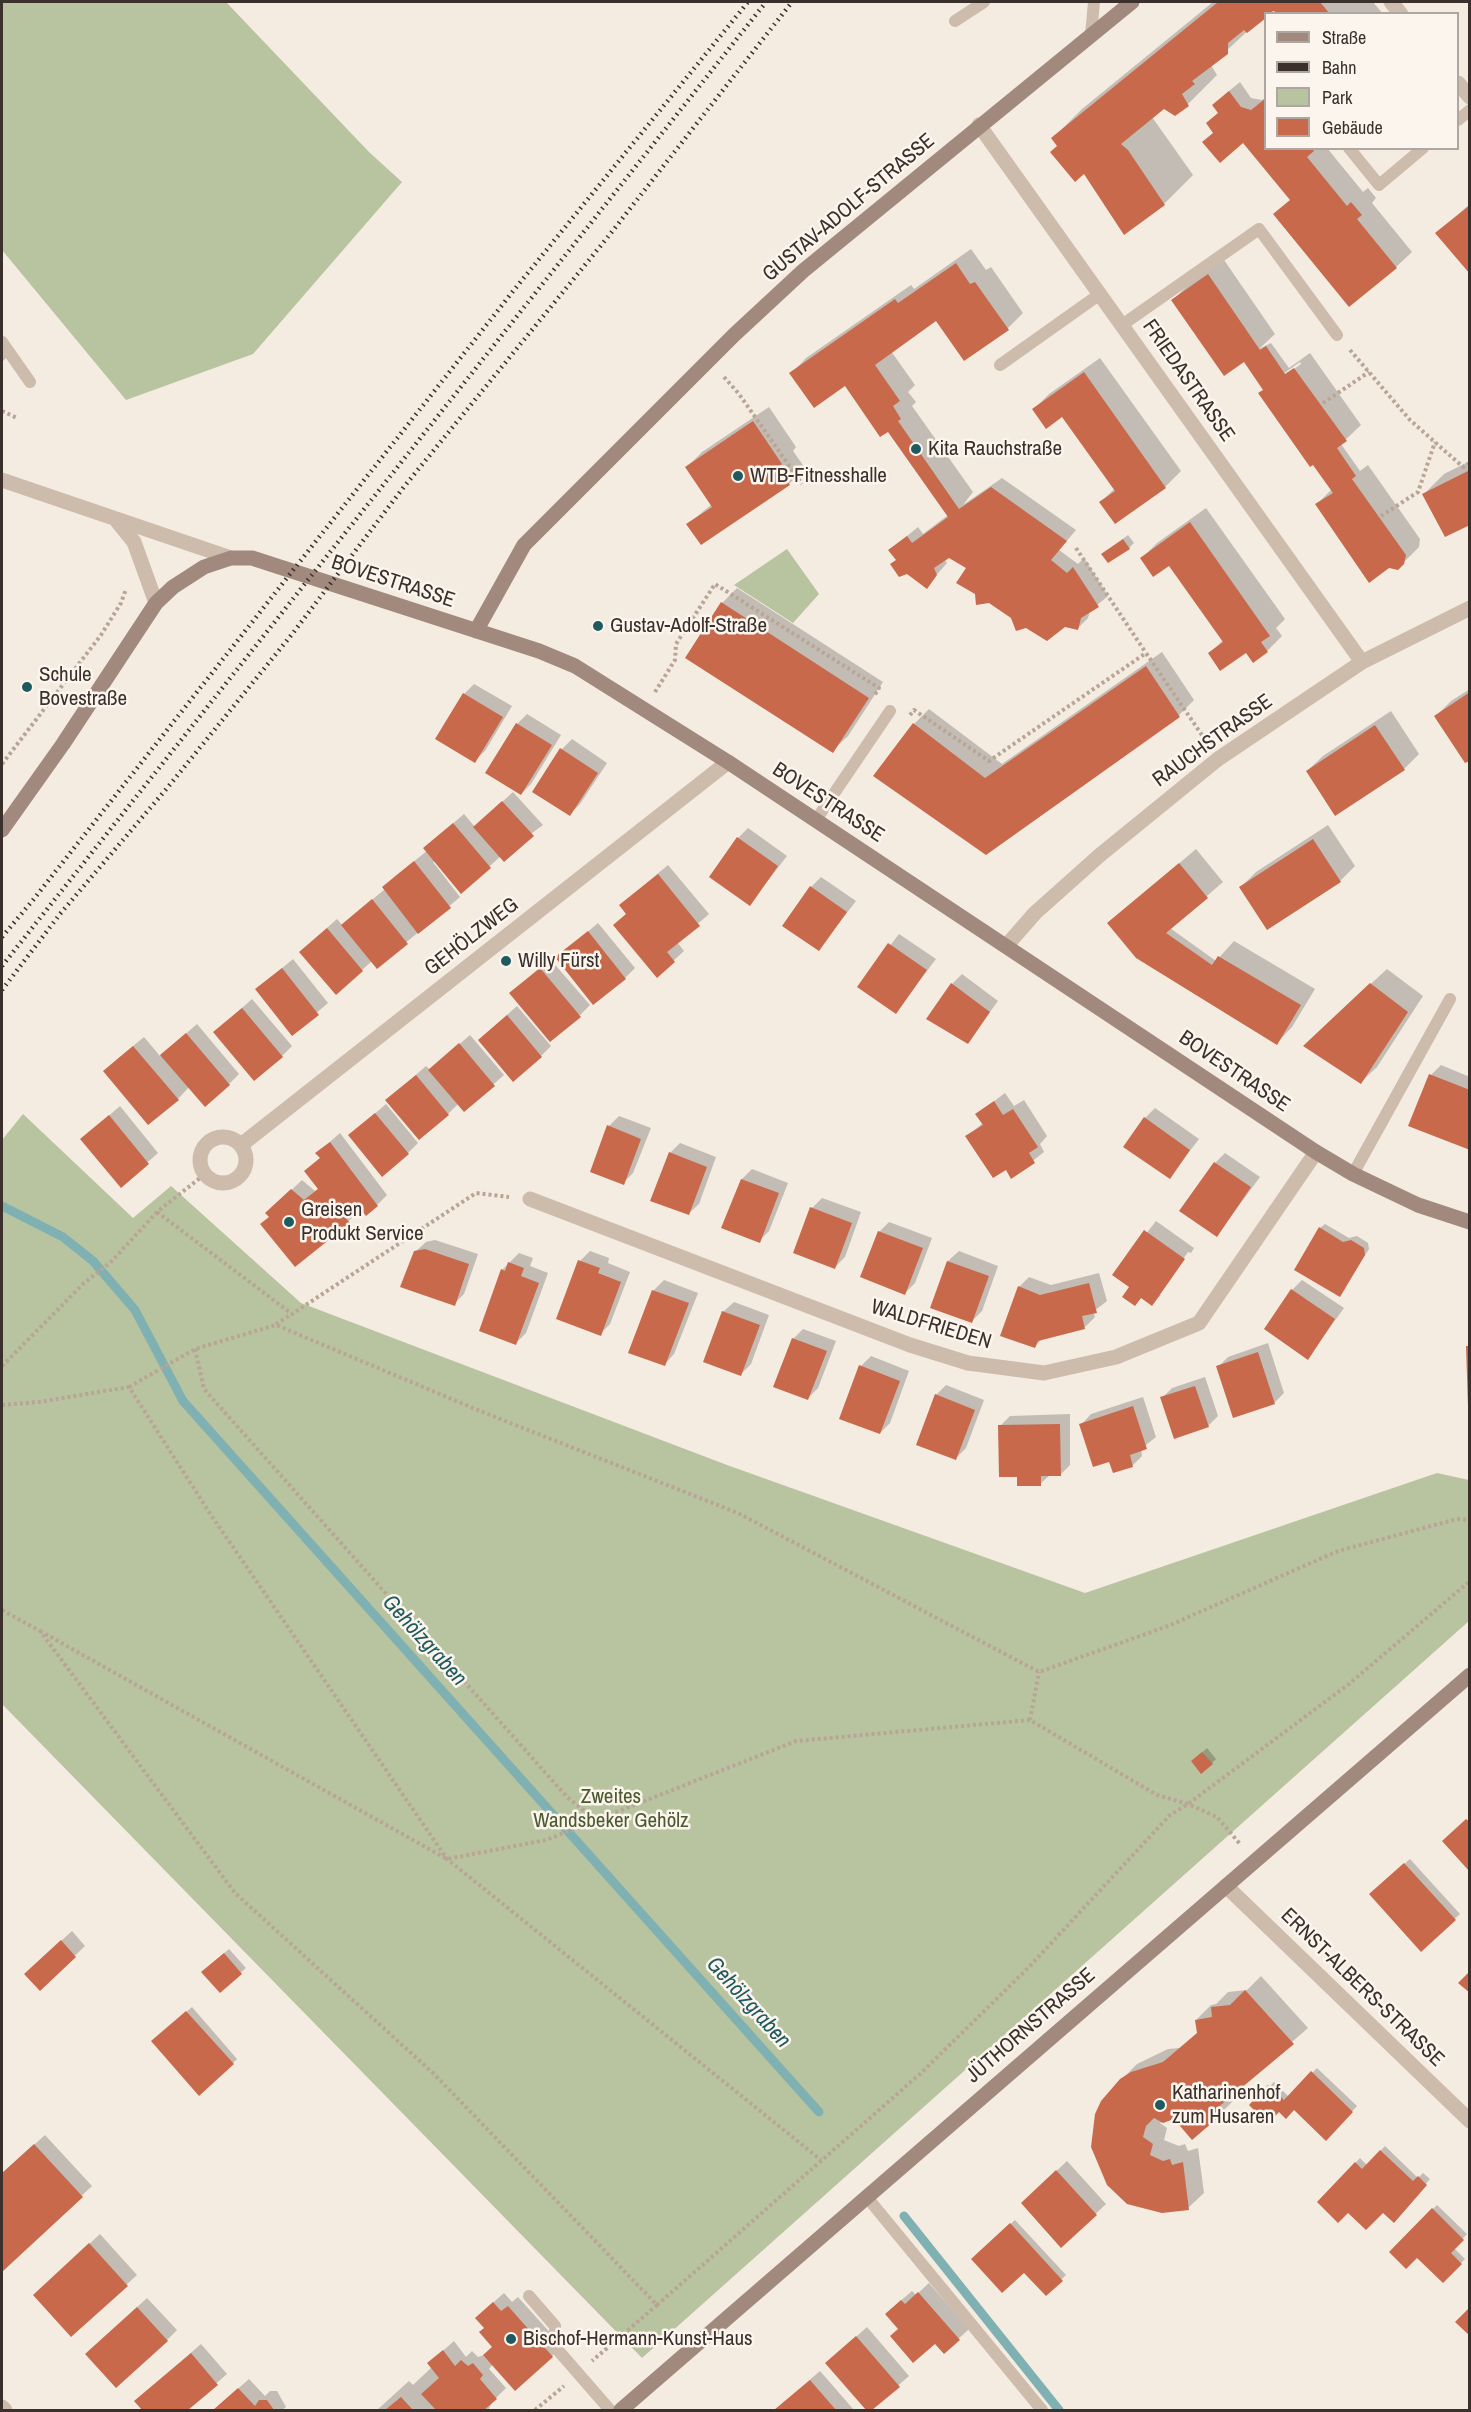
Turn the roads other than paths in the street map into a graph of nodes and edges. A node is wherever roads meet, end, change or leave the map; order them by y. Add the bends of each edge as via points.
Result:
1 (984, 2) edge
2 (1094, 2) edge
3 (1132, 2) edge
4 (955, 21) dead end
5 (1091, 35) junction
6 (1459, 84) edge
7 (1470, 97) edge
8 (979, 125) junction
9 (1351, 150) edge
10 (1421, 150) edge
11 (1100, 294) junction
12 (1122, 325) junction
13 (1337, 335) road end
14 (2, 342) edge
15 (1000, 365) dead end
16 (30, 382) dead end
17 (2, 480) edge
18 (117, 521) junction
19 (231, 558) junction
20 (156, 603) junction
21 (1470, 608) edge
22 (476, 631) junction
23 (1362, 662) junction
24 (890, 711) dead end
25 (728, 762) junction
26 (816, 820) junction
27 (2, 830) edge
28 (1006, 945) junction
29 (1450, 999) dead end
30 (241, 1145) junction
31 (1316, 1152) junction
32 (1353, 1174) junction
33 (530, 1199) road end
34 (1470, 1222) edge
35 (1470, 1675) edge
36 (1226, 1886) junction
37 (1470, 2121) edge
38 (866, 2196) junction
39 (529, 2296) dead end
40 (2, 2407) edge
41 (5, 2410) edge
42 (610, 2410) edge
43 (621, 2410) edge
44 (1042, 2410) edge

1 - 4 lane
2 - 5 lane
3 - 5 street, GUSTAV-ADOLF-STRASSE
5 - 8 street, GUSTAV-ADOLF-STRASSE
6 - 7 street
8 - 11 street, FRIEDASTRASSE
8 - 22 street, GUSTAV-ADOLF-STRASSE via 803,271 525,545
9 - 10 lane via 1379,185
11 - 12 street, FRIEDASTRASSE
11 - 15 lane
12 - 13 lane via 1259,229
12 - 23 street, FRIEDASTRASSE
14 - 16 lane
17 - 18 street, BOVESTRASSE
18 - 19 street, BOVESTRASSE
18 - 20 street via 134,542
19 - 20 street via 185,578
19 - 22 street, BOVESTRASSE via 252,558
20 - 27 street
21 - 23 street, RAUCHSTRASSE
22 - 25 street, BOVESTRASSE via 575,666
23 - 28 street, RAUCHSTRASSE via 1218,759 1100,855 1035,913
24 - 26 lane
25 - 26 street, BOVESTRASSE
25 - 30 street, GEHÖLZWEG
26 - 28 street, BOVESTRASSE
28 - 31 street, BOVESTRASSE
29 - 32 lane
30 - 30 street via 245,1155 241,1174 223,1183 205,1174 200,1155 212,1139 223,1137
31 - 32 street, BOVESTRASSE
31 - 33 street, WALDFRIEDEN via 1199,1323 1116,1357 1044,1373 968,1364 910,1345
32 - 34 street, BOVESTRASSE via 1418,1205
35 - 36 street, JÜTHORNSTRASSE
36 - 37 street, ERNST-ALBERS-STRASSE
36 - 38 street, JÜTHORNSTRASSE
38 - 43 street, JÜTHORNSTRASSE
38 - 44 lane
39 - 42 lane via 555,2326 556,2348
40 - 41 street

